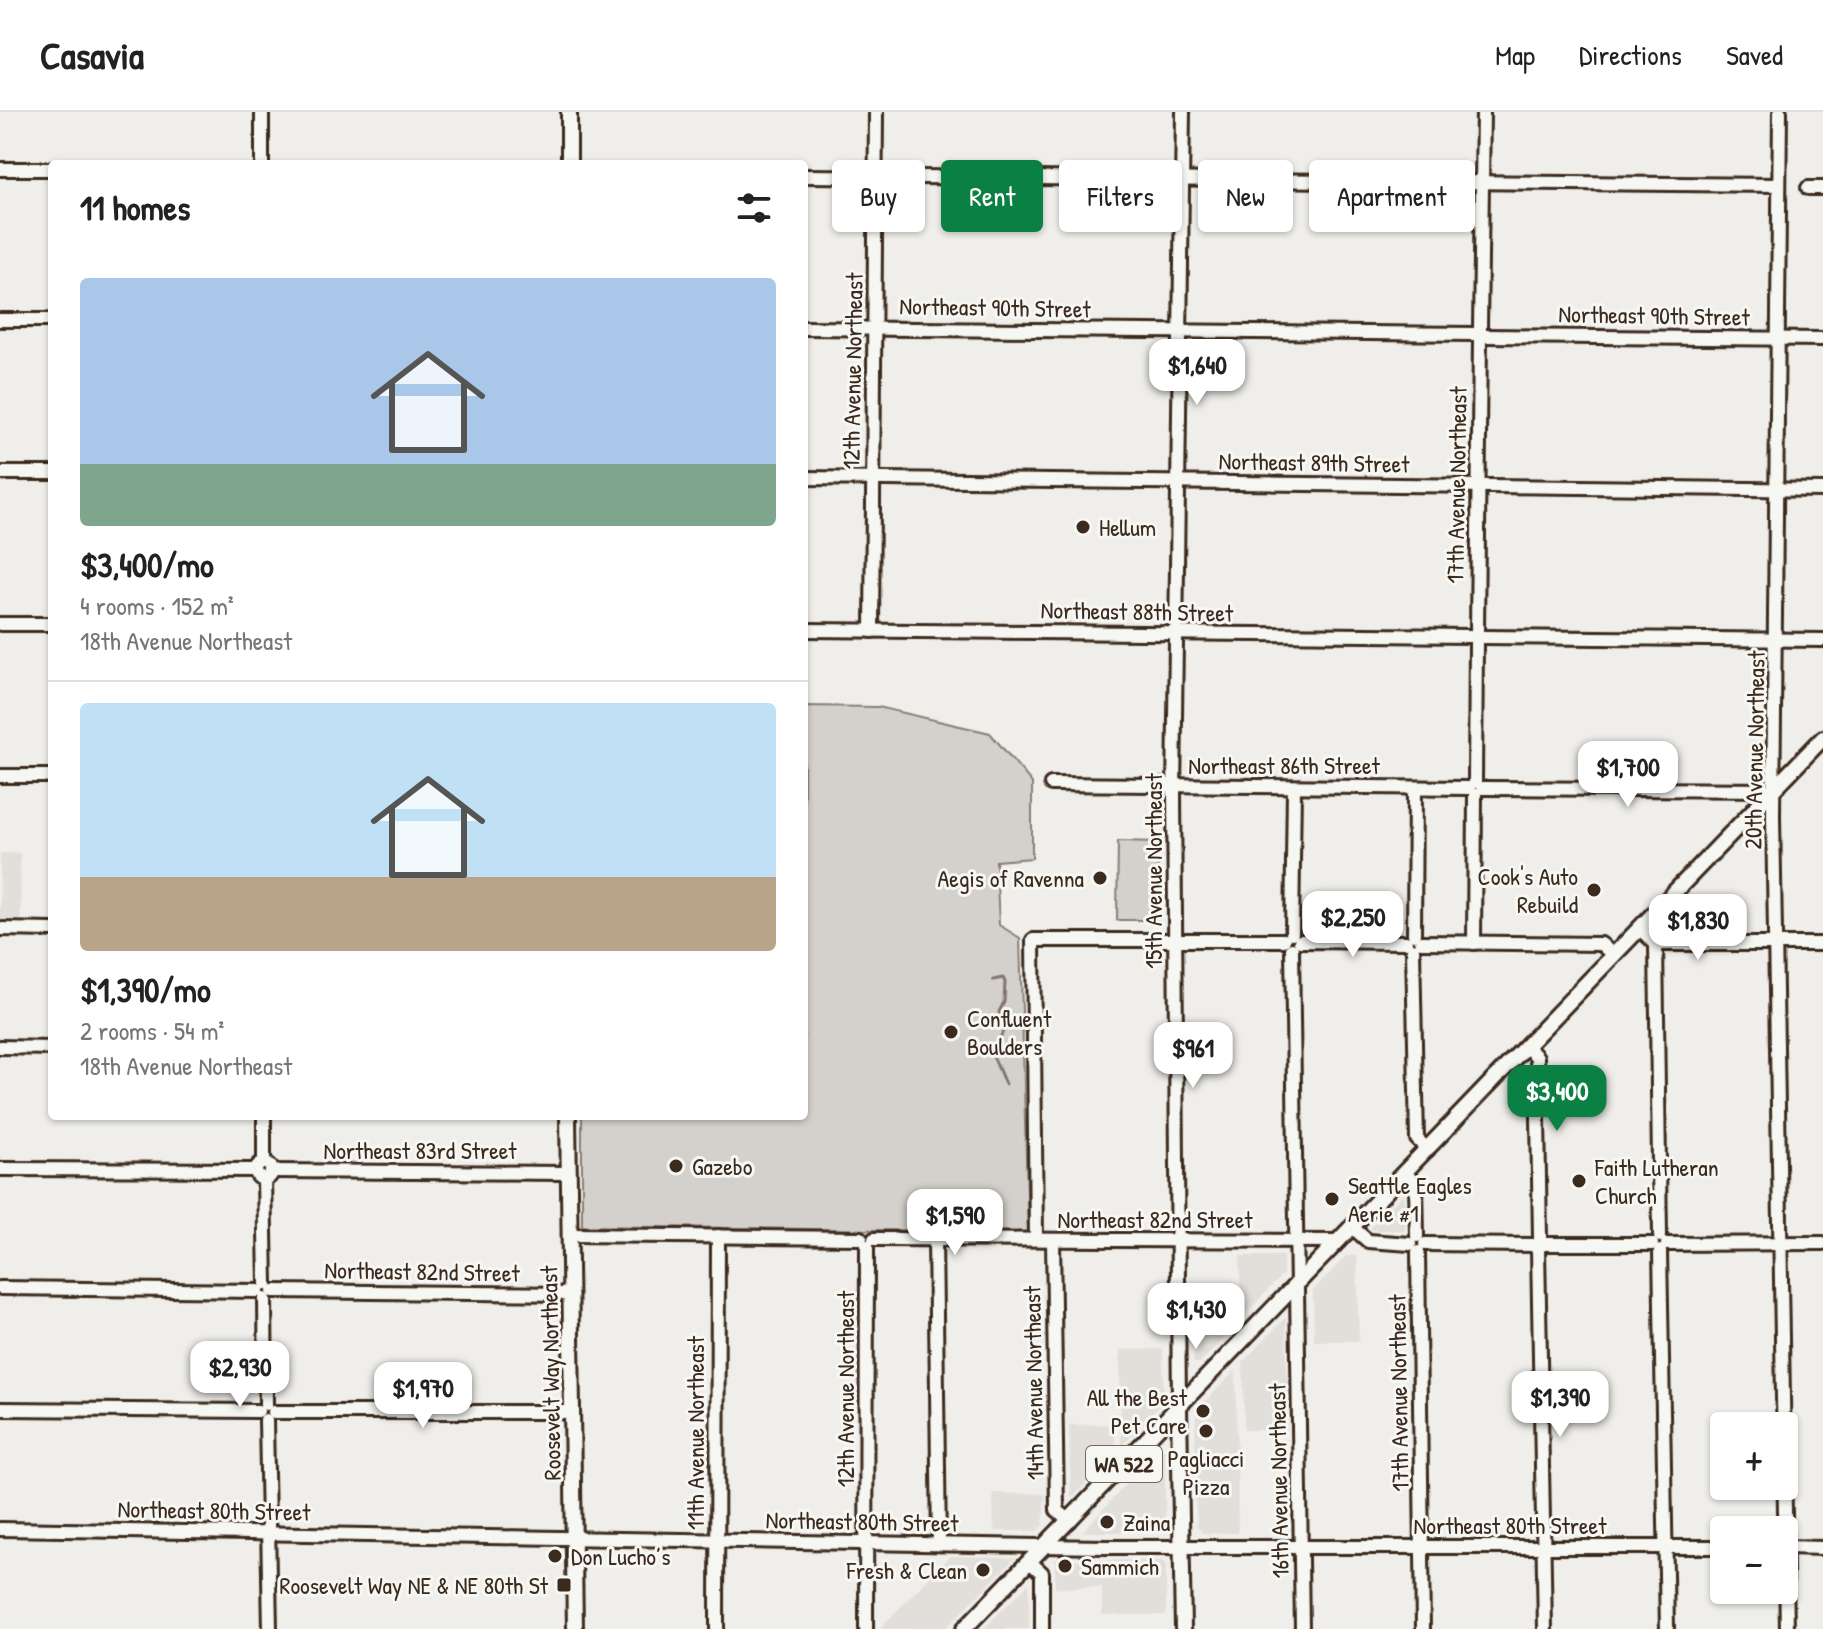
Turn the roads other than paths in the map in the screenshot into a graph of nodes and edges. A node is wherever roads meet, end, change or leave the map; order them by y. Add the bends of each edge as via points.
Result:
1 (262, 112) edge
2 (569, 112) edge
3 (876, 112) edge
4 (1183, 112) edge
5 (1483, 112) edge
6 (1780, 112) edge
7 (262, 160) edge
8 (569, 160) edge
9 (875, 160) edge
10 (0, 169) edge
11 (48, 169) edge
12 (808, 176) edge
13 (832, 176) edge
14 (925, 176) edge
15 (1059, 177) edge
16 (1182, 178) joint
17 (1483, 182) junction
18 (1779, 185) junction
19 (1808, 188) dead end
20 (1823, 188) edge
21 (875, 232) edge
22 (1181, 232) edge
23 (0, 320) edge
24 (48, 320) edge
25 (808, 328) edge
26 (875, 329) junction
27 (1180, 331) junction
28 (1480, 334) junction
29 (1780, 338) junction
30 (1823, 339) edge
31 (0, 473) edge
32 (48, 473) edge
33 (808, 478) edge
34 (873, 479) junction
35 (1178, 482) junction
36 (1478, 485) junction
37 (1777, 490) junction
38 (1823, 490) edge
39 (0, 624) edge
40 (48, 624) edge
41 (808, 630) edge
42 (872, 631) junction
43 (1176, 633) junction
44 (1476, 637) junction
45 (1777, 639) junction
46 (1823, 640) edge
47 (1823, 738) edge
48 (0, 776) edge
49 (48, 776) edge
50 (1051, 784) dead end
51 (1174, 786) junction
52 (1294, 788) junction
53 (1415, 788) junction
54 (1475, 788) junction
55 (1774, 790) junction
56 (0, 929) edge
57 (1640, 929) junction
58 (48, 930) edge
59 (1175, 939) junction
60 (1292, 941) junction
61 (1414, 942) junction
62 (1474, 943) junction
63 (1656, 944) junction
64 (1776, 944) junction
65 (1823, 944) edge
66 (1614, 956) junction
67 (0, 1047) edge
68 (1527, 1047) junction
69 (48, 1048) edge
70 (264, 1120) edge
71 (568, 1120) edge
72 (1428, 1150) junction
73 (0, 1169) edge
74 (264, 1171) junction
75 (569, 1173) junction
76 (1405, 1173) junction
77 (1352, 1227) junction
78 (570, 1235) junction
79 (718, 1236) junction
80 (935, 1239) junction
81 (1036, 1239) junction
82 (1053, 1240) junction
83 (1176, 1240) junction
84 (867, 1241) junction
85 (1294, 1241) junction
86 (1339, 1241) junction
87 (1823, 1243) edge
88 (1417, 1244) junction
89 (1539, 1244) junction
90 (1660, 1244) junction
91 (1781, 1244) junction
92 (1295, 1287) junction
93 (0, 1288) edge
94 (265, 1291) junction
95 (570, 1294) junction
96 (1179, 1408) junction
97 (0, 1409) edge
98 (266, 1412) junction
99 (573, 1412) junction
100 (1785, 1516) edge
101 (1070, 1521) junction
102 (0, 1529) edge
103 (268, 1533) junction
104 (574, 1538) junction
105 (717, 1540) junction
106 (866, 1542) junction
107 (939, 1544) junction
108 (1046, 1546) junction
109 (1181, 1547) junction
110 (1301, 1547) junction
111 (1422, 1547) junction
112 (1544, 1547) junction
113 (1665, 1547) junction
114 (1710, 1547) edge
115 (1798, 1547) edge
116 (1823, 1548) edge
117 (1030, 1562) junction
118 (1786, 1604) edge
119 (270, 1629) edge
120 (575, 1629) edge
121 (717, 1629) edge
122 (866, 1629) edge
123 (964, 1629) edge
124 (1042, 1629) edge
125 (1183, 1629) edge
126 (1302, 1629) edge
127 (1423, 1629) edge
128 (1545, 1629) edge
129 (1667, 1629) edge
130 (1787, 1629) edge

1 - 7 street
2 - 8 main road
3 - 9 street, 12th Avenue Northeast
4 - 16 street, 15th Avenue Northeast
5 - 17 street, 17th Avenue Northeast
6 - 18 street, 20th Avenue Northeast
10 - 11 street
12 - 13 street
14 - 15 street
16 - 17 street
17 - 18 street
17 - 28 street, 17th Avenue Northeast
18 - 29 street, 20th Avenue Northeast
19 - 20 street
21 - 26 street, 12th Avenue Northeast
22 - 27 street, 15th Avenue Northeast
23 - 24 street
25 - 26 street, Northeast 90th Street
26 - 27 street, Northeast 90th Street
26 - 34 street, 12th Avenue Northeast
27 - 28 street, Northeast 90th Street
27 - 35 street, 15th Avenue Northeast
28 - 29 street, Northeast 90th Street
28 - 36 street, 17th Avenue Northeast
29 - 30 street, Northeast 90th Street
29 - 37 street, 20th Avenue Northeast
31 - 32 street
33 - 34 street, Northeast 89th Street
34 - 35 street, Northeast 89th Street
34 - 42 street, 12th Avenue Northeast
35 - 36 street, Northeast 89th Street
35 - 43 street, 15th Avenue Northeast
36 - 37 street, Northeast 89th Street
36 - 44 street, 17th Avenue Northeast
37 - 38 street, Northeast 89th Street
37 - 45 street, 20th Avenue Northeast
39 - 40 street
41 - 42 street, Northeast 88th Street
42 - 43 street, Northeast 88th Street
43 - 44 street, Northeast 88th Street
43 - 51 street, 15th Avenue Northeast
44 - 45 street, Northeast 88th Street
44 - 54 street, 17th Avenue Northeast
45 - 46 street, Northeast 88th Street
45 - 55 street, 20th Avenue Northeast
47 - 55 main road, WA 522
48 - 49 street
50 - 51 street, Northeast 86th Street
51 - 52 street, Northeast 86th Street
51 - 59 street, 15th Avenue Northeast
52 - 53 street, Northeast 86th Street
52 - 60 street, 16th Avenue Northeast
53 - 54 street, Northeast 86th Street
53 - 61 street
54 - 55 street, Northeast 86th Street
54 - 62 street, 17th Avenue Northeast
55 - 57 main road, WA 522
55 - 64 street, 20th Avenue Northeast
56 - 58 street
57 - 63 street
57 - 66 main road, WA 522
59 - 60 street
59 - 81 street via 1033,940
59 - 83 street, 15th Avenue Northeast
60 - 61 street
60 - 85 street, 16th Avenue Northeast
61 - 62 street
61 - 72 street via 1417,1139
62 - 66 street via 1601,944
63 - 64 street
63 - 90 street
64 - 65 street
64 - 91 street, 20th Avenue Northeast
66 - 68 main road, WA 522
67 - 69 street
68 - 72 main road, WA 522
68 - 89 street via 1537,1057
70 - 74 street
71 - 75 main road, Roosevelt Way Northeast
72 - 76 main road, WA 522
73 - 74 street, Northeast 83rd Street
74 - 75 street, Northeast 83rd Street
74 - 94 street
75 - 78 main road, Roosevelt Way Northeast
76 - 77 main road, WA 522
76 - 88 street, 17th Avenue Northeast via 1416,1184
77 - 86 main road, WA 522
77 - 88 street via 1368,1241
78 - 79 street, Northeast 82nd Street
78 - 95 main road, Roosevelt Way Northeast
79 - 84 street, Northeast 82nd Street
79 - 105 street, 11th Avenue Northeast
80 - 81 street, Northeast 82nd Street
80 - 84 street, Northeast 82nd Street
80 - 107 street
81 - 82 street, Northeast 82nd Street
82 - 83 street, Northeast 82nd Street
82 - 101 street, 14th Avenue Northeast via 1057,1510
83 - 85 street, Northeast 82nd Street
83 - 96 street, 15th Avenue Northeast
84 - 106 street, 12th Avenue Northeast
85 - 86 street, Northeast 82nd Street
85 - 92 street, 16th Avenue Northeast
86 - 92 main road, WA 522
87 - 91 street
88 - 89 street
88 - 111 street, 17th Avenue Northeast
89 - 90 street
89 - 112 street
90 - 91 street
90 - 113 street
91 - 100 street, 20th Avenue Northeast
92 - 96 main road, WA 522
92 - 110 street, 16th Avenue Northeast
93 - 94 street, Northeast 82nd Street
94 - 95 street, Northeast 82nd Street
94 - 98 street
95 - 99 main road, Roosevelt Way Northeast
96 - 101 main road, WA 522
96 - 109 main road, 15th Avenue Northeast
97 - 98 street
98 - 99 street
98 - 103 street
99 - 104 main road, Roosevelt Way Northeast
101 - 108 main road, WA 522
102 - 103 street, Northeast 80th Street
103 - 104 street, Northeast 80th Street
103 - 119 street
104 - 105 street, Northeast 80th Street
104 - 120 main road, Roosevelt Way Northeast
105 - 106 street, Northeast 80th Street
105 - 121 street, 11th Avenue Northeast
106 - 107 street, Northeast 80th Street
106 - 122 street, 12th Avenue Northeast
107 - 108 street, Northeast 80th Street
108 - 109 street, Northeast 80th Street
108 - 117 main road, WA 522
109 - 110 street, Northeast 80th Street
109 - 125 main road, 15th Avenue Northeast
110 - 111 street, Northeast 80th Street
110 - 126 street, 16th Avenue Northeast
111 - 112 street, Northeast 80th Street
111 - 127 street, 17th Avenue Northeast
112 - 113 street, Northeast 80th Street
112 - 128 street
113 - 114 street, Northeast 80th Street
113 - 129 street
115 - 116 street
117 - 123 main road, WA 522
117 - 124 street via 1042,1573
118 - 130 street, 20th Avenue Northeast

